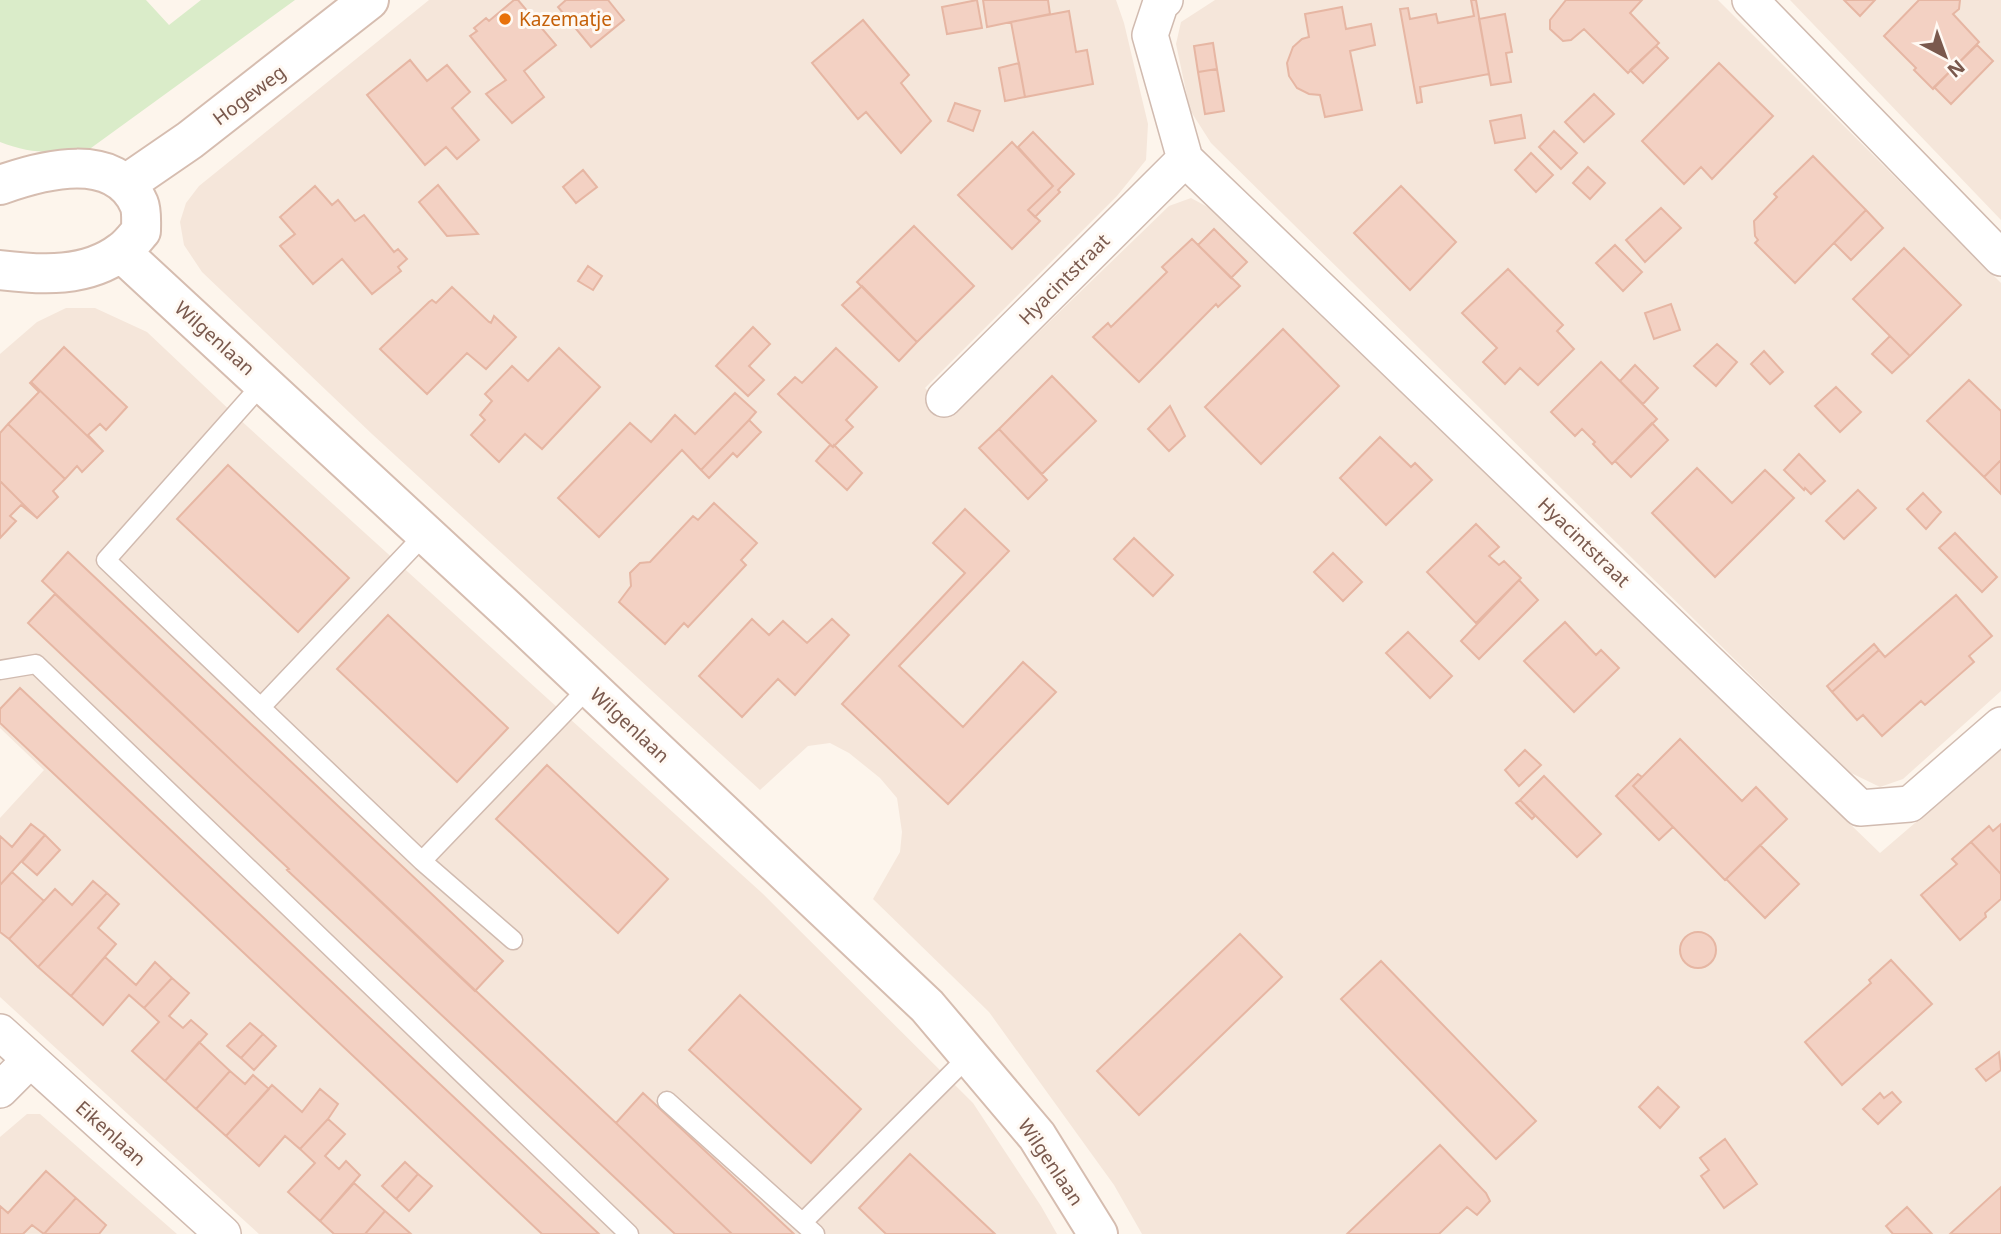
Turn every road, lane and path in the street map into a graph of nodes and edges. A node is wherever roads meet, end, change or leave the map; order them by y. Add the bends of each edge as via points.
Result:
1 (369, 0) edge
2 (1750, 0) edge
3 (1162, 1) edge
4 (1185, 159) junction
5 (126, 184) junction
6 (0, 185) edge
7 (121, 252) junction
8 (2001, 258) edge
9 (0, 270) edge
10 (264, 383) junction
11 (944, 398) dead end
12 (425, 534) junction
13 (0, 670) edge
14 (589, 687) junction
15 (261, 706) junction
16 (2001, 725) edge
17 (422, 861) junction
18 (513, 940) dead end
19 (0, 1032) edge
20 (969, 1056) junction
21 (30, 1060) junction
22 (0, 1090) edge
23 (667, 1101) dead end
24 (809, 1228) edge
25 (223, 1234) edge
26 (629, 1234) edge
27 (1098, 1234) edge

1 - 5 street, Hogeweg via 190,140
2 - 8 street
3 - 4 street via 1150,35
4 - 11 street, Hyacintstraat
4 - 16 street, Hyacintstraat via 1860,808 1910,804
5 - 6 street via 104,171 82,168
5 - 7 street via 139,205 141,231
7 - 9 street via 84,270 41,275
7 - 10 street, Wilgenlaan
10 - 12 street, Wilgenlaan
10 - 15 lane via 106,560
12 - 14 street, Wilgenlaan
12 - 15 lane
13 - 26 lane via 36,664
14 - 17 lane
14 - 20 street, Wilgenlaan via 927,1006
15 - 17 lane
17 - 18 lane
19 - 21 street, Eikenlaan
20 - 24 lane
20 - 27 street, Wilgenlaan via 1037,1136
21 - 22 street
21 - 25 street, Eikenlaan
23 - 24 lane

